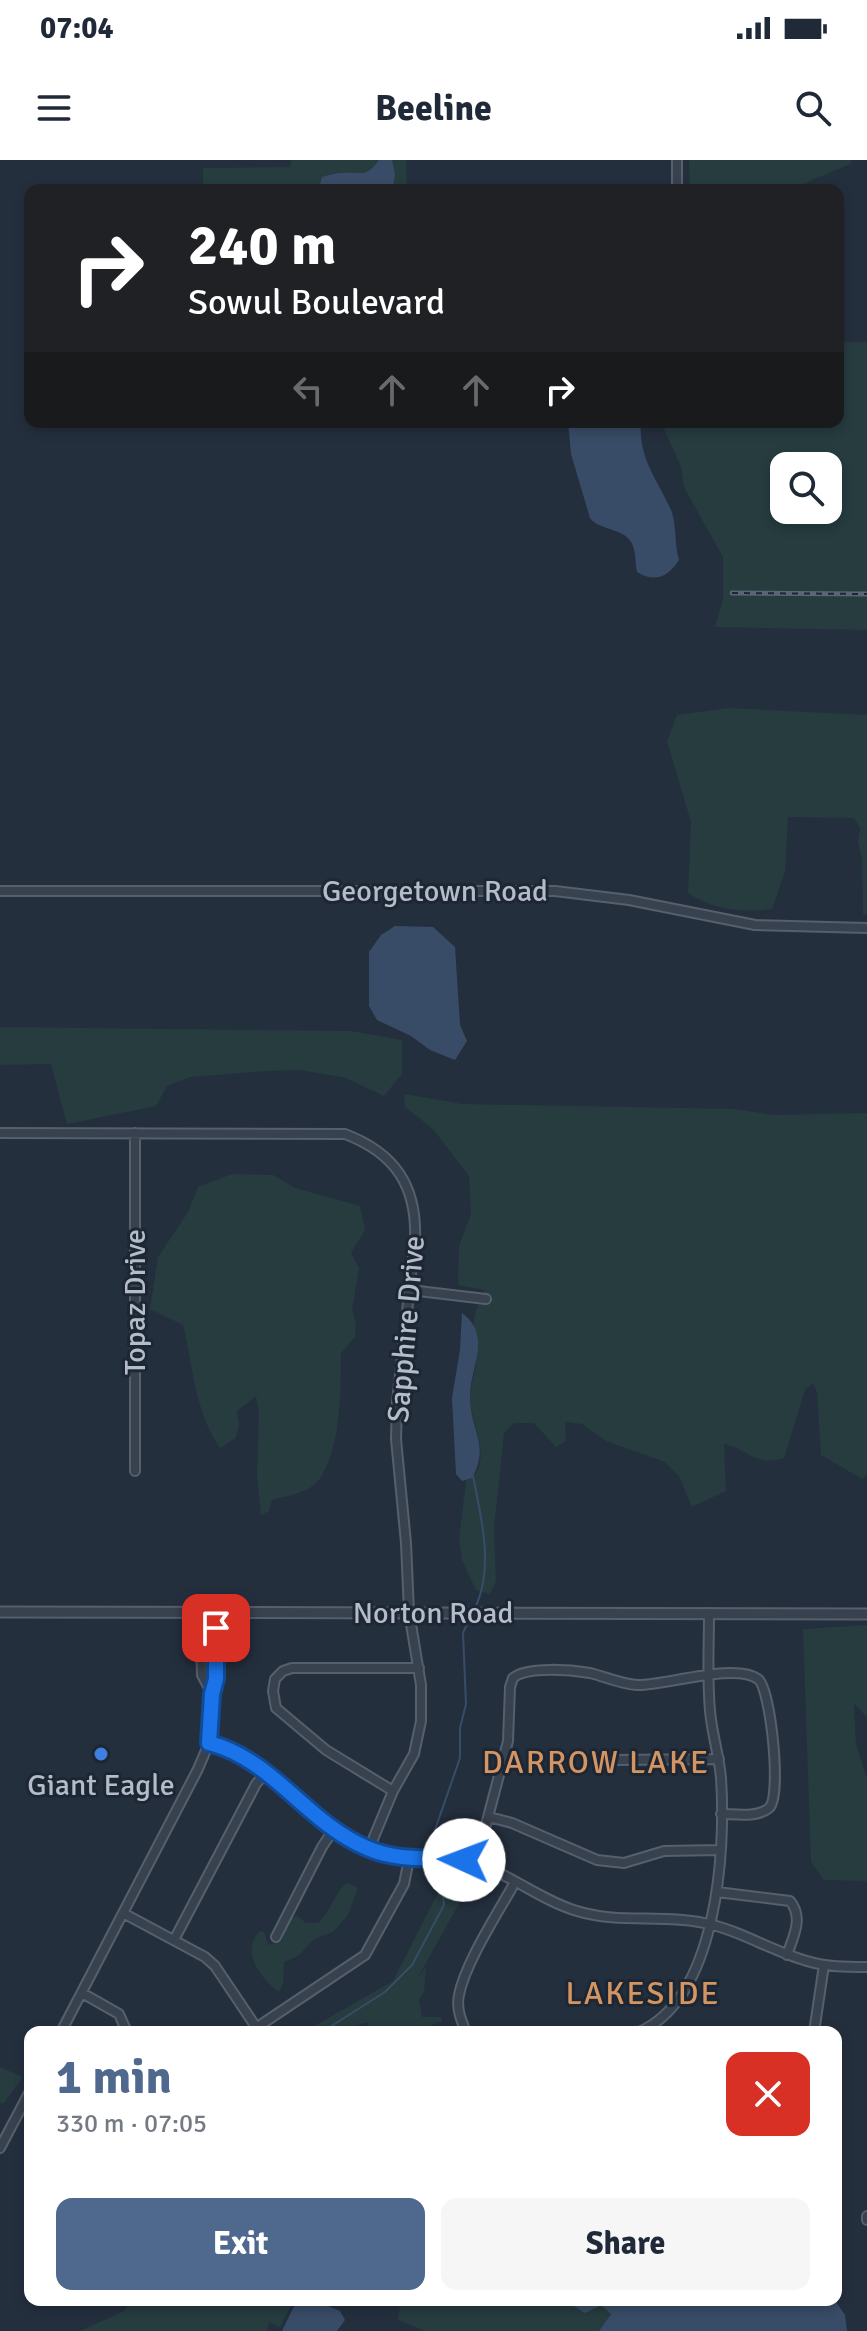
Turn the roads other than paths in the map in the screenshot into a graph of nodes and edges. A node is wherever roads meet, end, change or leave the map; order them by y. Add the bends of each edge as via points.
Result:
1 (677, 160) edge
2 (677, 184) edge
3 (0, 891) edge
4 (867, 928) edge
5 (0, 1133) edge
6 (135, 1133) junction
7 (410, 1290) junction
8 (486, 1299) dead end
9 (135, 1471) dead end
10 (0, 1612) edge
11 (409, 1612) junction
12 (200, 1613) junction
13 (216, 1613) junction
14 (709, 1613) junction
15 (867, 1614) edge
16 (419, 1668) junction
17 (709, 1675) junction
18 (212, 1694) junction
19 (209, 1743) junction
20 (719, 1759) junction
21 (614, 1760) dead end
22 (266, 1772) junction
23 (393, 1791) junction
24 (721, 1814) junction
25 (489, 1817) junction
26 (334, 1829) junction
27 (369, 1849) junction
28 (721, 1850) junction
29 (409, 1859) junction
30 (476, 1863) junction
31 (515, 1882) junction
32 (717, 1892) junction
33 (123, 1913) junction
34 (709, 1924) junction
35 (276, 1937) dead end
36 (174, 1940) junction
37 (787, 1955) junction
38 (824, 1965) junction
39 (867, 1967) edge
40 (82, 1993) junction
41 (64, 2026) edge
42 (124, 2026) edge
43 (251, 2026) edge
44 (259, 2026) edge
45 (463, 2026) edge
46 (649, 2026) edge
47 (815, 2026) edge
48 (24, 2102) edge
49 (0, 2148) edge

1 - 2 street
3 - 4 street, Georgetown Road via 555,891 755,925
5 - 6 street, Sapphire Drive
6 - 7 street, Sapphire Drive via 324,1133 366,1142 386,1157 409,1190 416,1226
6 - 9 street, Topaz Drive
7 - 8 street
7 - 11 street, Sapphire Drive via 396,1439
10 - 12 street, Norton Road
11 - 13 street, Norton Road
11 - 14 street, Norton Road
11 - 16 street, Sapphire Drive
12 - 13 street, Norton Road
12 - 18 street via 202,1675
13 - 18 street
14 - 15 street, Norton Road
14 - 17 street
16 - 23 street, Sapphire Drive via 419,1738
16 - 23 street via 292,1668 274,1682 279,1711 326,1750
17 - 20 street
17 - 24 street via 759,1680 766,1693 775,1760 770,1808
17 - 25 street via 639,1685 589,1673 517,1674 511,1682 508,1741
18 - 19 street
19 - 22 street via 242,1755
19 - 33 street
20 - 21 street
20 - 24 street
22 - 26 street
22 - 36 street
23 - 27 street, Sapphire Drive
24 - 28 street
25 - 28 street via 597,1860 624,1863 664,1851
25 - 30 street
26 - 27 street
26 - 35 street
27 - 29 street
28 - 32 street
29 - 30 street
29 - 44 street via 404,1884 365,1955
30 - 31 street
31 - 34 street via 590,1915
31 - 45 street via 467,1971 458,1997
32 - 34 street
32 - 37 street via 793,1904 797,1924
33 - 36 street
33 - 40 street
34 - 37 street
34 - 46 street via 681,1996
36 - 43 street via 215,1966
37 - 38 street
38 - 39 street
38 - 47 street
40 - 41 street
40 - 42 street via 119,2014
48 - 49 street

